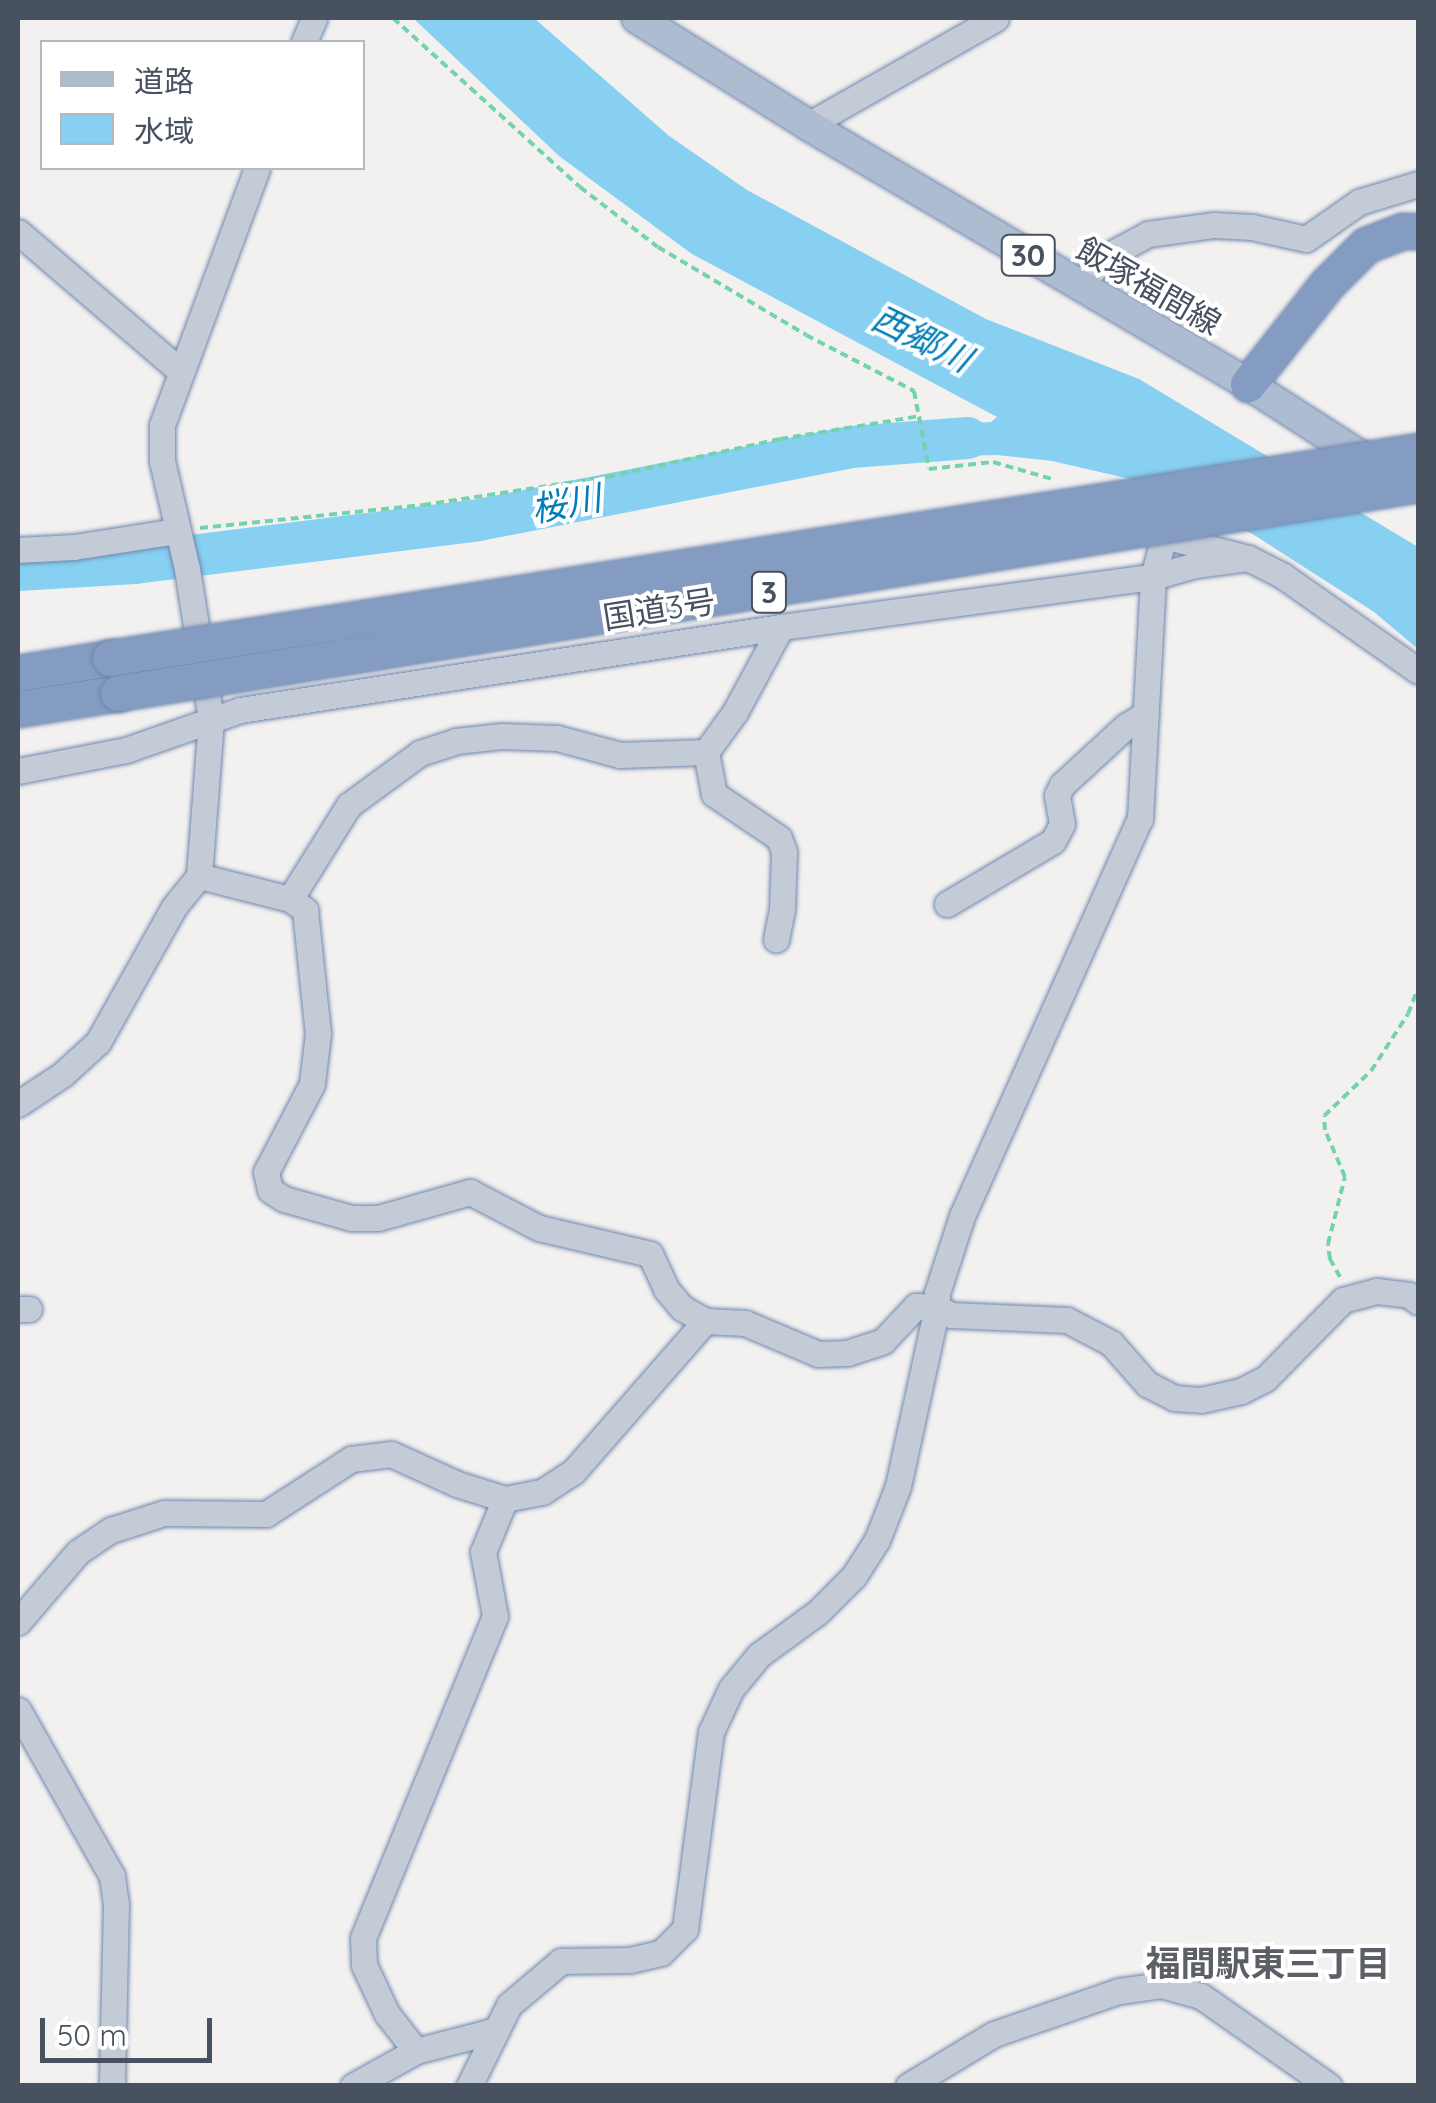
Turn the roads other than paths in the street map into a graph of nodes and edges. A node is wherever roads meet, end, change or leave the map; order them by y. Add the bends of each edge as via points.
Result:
1 (637, 18) edge
2 (996, 18) edge
3 (808, 125) junction
4 (256, 170) edge
5 (1418, 184) edge
6 (1418, 231) edge
7 (18, 232) edge
8 (1079, 285) junction
9 (180, 370) junction
10 (1248, 384) junction
11 (1415, 441) edge
12 (1418, 484) edge
13 (1088, 491) road end
14 (1418, 494) edge
15 (1164, 536) junction
16 (177, 537) junction
17 (18, 550) edge
18 (1248, 558) junction
19 (1153, 577) junction
20 (781, 627) junction
21 (1418, 669) edge
22 (18, 673) edge
23 (18, 709) edge
24 (1146, 714) junction
25 (211, 720) junction
26 (706, 752) junction
27 (18, 771) edge
28 (199, 876) junction
29 (290, 899) junction
30 (947, 904) dead end
31 (776, 939) dead end
32 (18, 1104) edge
33 (1418, 1302) edge
34 (937, 1308) junction
35 (705, 1320) junction
36 (504, 1499) junction
37 (18, 1622) edge
38 (18, 1710) edge
39 (493, 2031) junction
40 (416, 2051) junction
41 (107, 2083) edge
42 (353, 2086) edge
43 (469, 2086) edge
44 (908, 2086) edge
45 (1329, 2086) edge

1 - 3 main road, 飯塚福間線 / 30
2 - 3 street
3 - 8 main road, 飯塚福間線 / 30
4 - 9 street
5 - 8 street via 1359,202 1306,239 1214,225 1148,234 1105,257
6 - 10 highway via 1366,245
7 - 9 street
8 - 10 main road, 飯塚福間線 / 30
9 - 16 street via 162,425
10 - 14 main road, 飯塚福間線 / 30
11 - 22 highway, 国道3号 / 3, bridge via 1160,477 1012,515
12 - 23 highway, 国道3号 / 3, bridge
13 - 15 street via 1141,513
15 - 18 street
15 - 19 street
16 - 17 street
16 - 25 street
18 - 19 street
18 - 21 street
19 - 20 street
19 - 24 street
20 - 25 street via 240,710
20 - 26 street
24 - 30 street via 1062,785 1056,796 1062,824 1053,841
24 - 34 street via 1140,819 962,1216
25 - 27 street via 126,750
25 - 28 street
26 - 29 street via 620,755 557,738 502,736 420,753 349,805
26 - 31 street via 714,794 779,838 784,852
28 - 29 street
28 - 32 street via 98,1042
29 - 35 street via 305,910 311,937 318,1033 312,1084 266,1172 270,1190 365,1218 470,1192 539,1228 650,1254 682,1308
33 - 34 street via 1377,1291 1355,1297 1319,1320 1265,1379 1201,1400 1174,1398 1148,1384 1111,1343 1067,1320 951,1315
34 - 35 street via 916,1306 884,1341 848,1353 818,1354 746,1323
34 - 39 street via 898,1486 878,1540 818,1612 760,1655 731,1690 710,1732 685,1929 661,1953 561,1961 509,2004
35 - 36 street via 573,1472 542,1492
36 - 37 street via 391,1454 351,1459 266,1514 164,1513 111,1530 78,1552
36 - 40 street via 483,1552 494,1616 363,1938 364,1965
38 - 41 street via 112,1876
39 - 40 street
39 - 43 street
40 - 42 street
44 - 45 street via 994,2034 1119,1992 1161,1985 1200,1996

